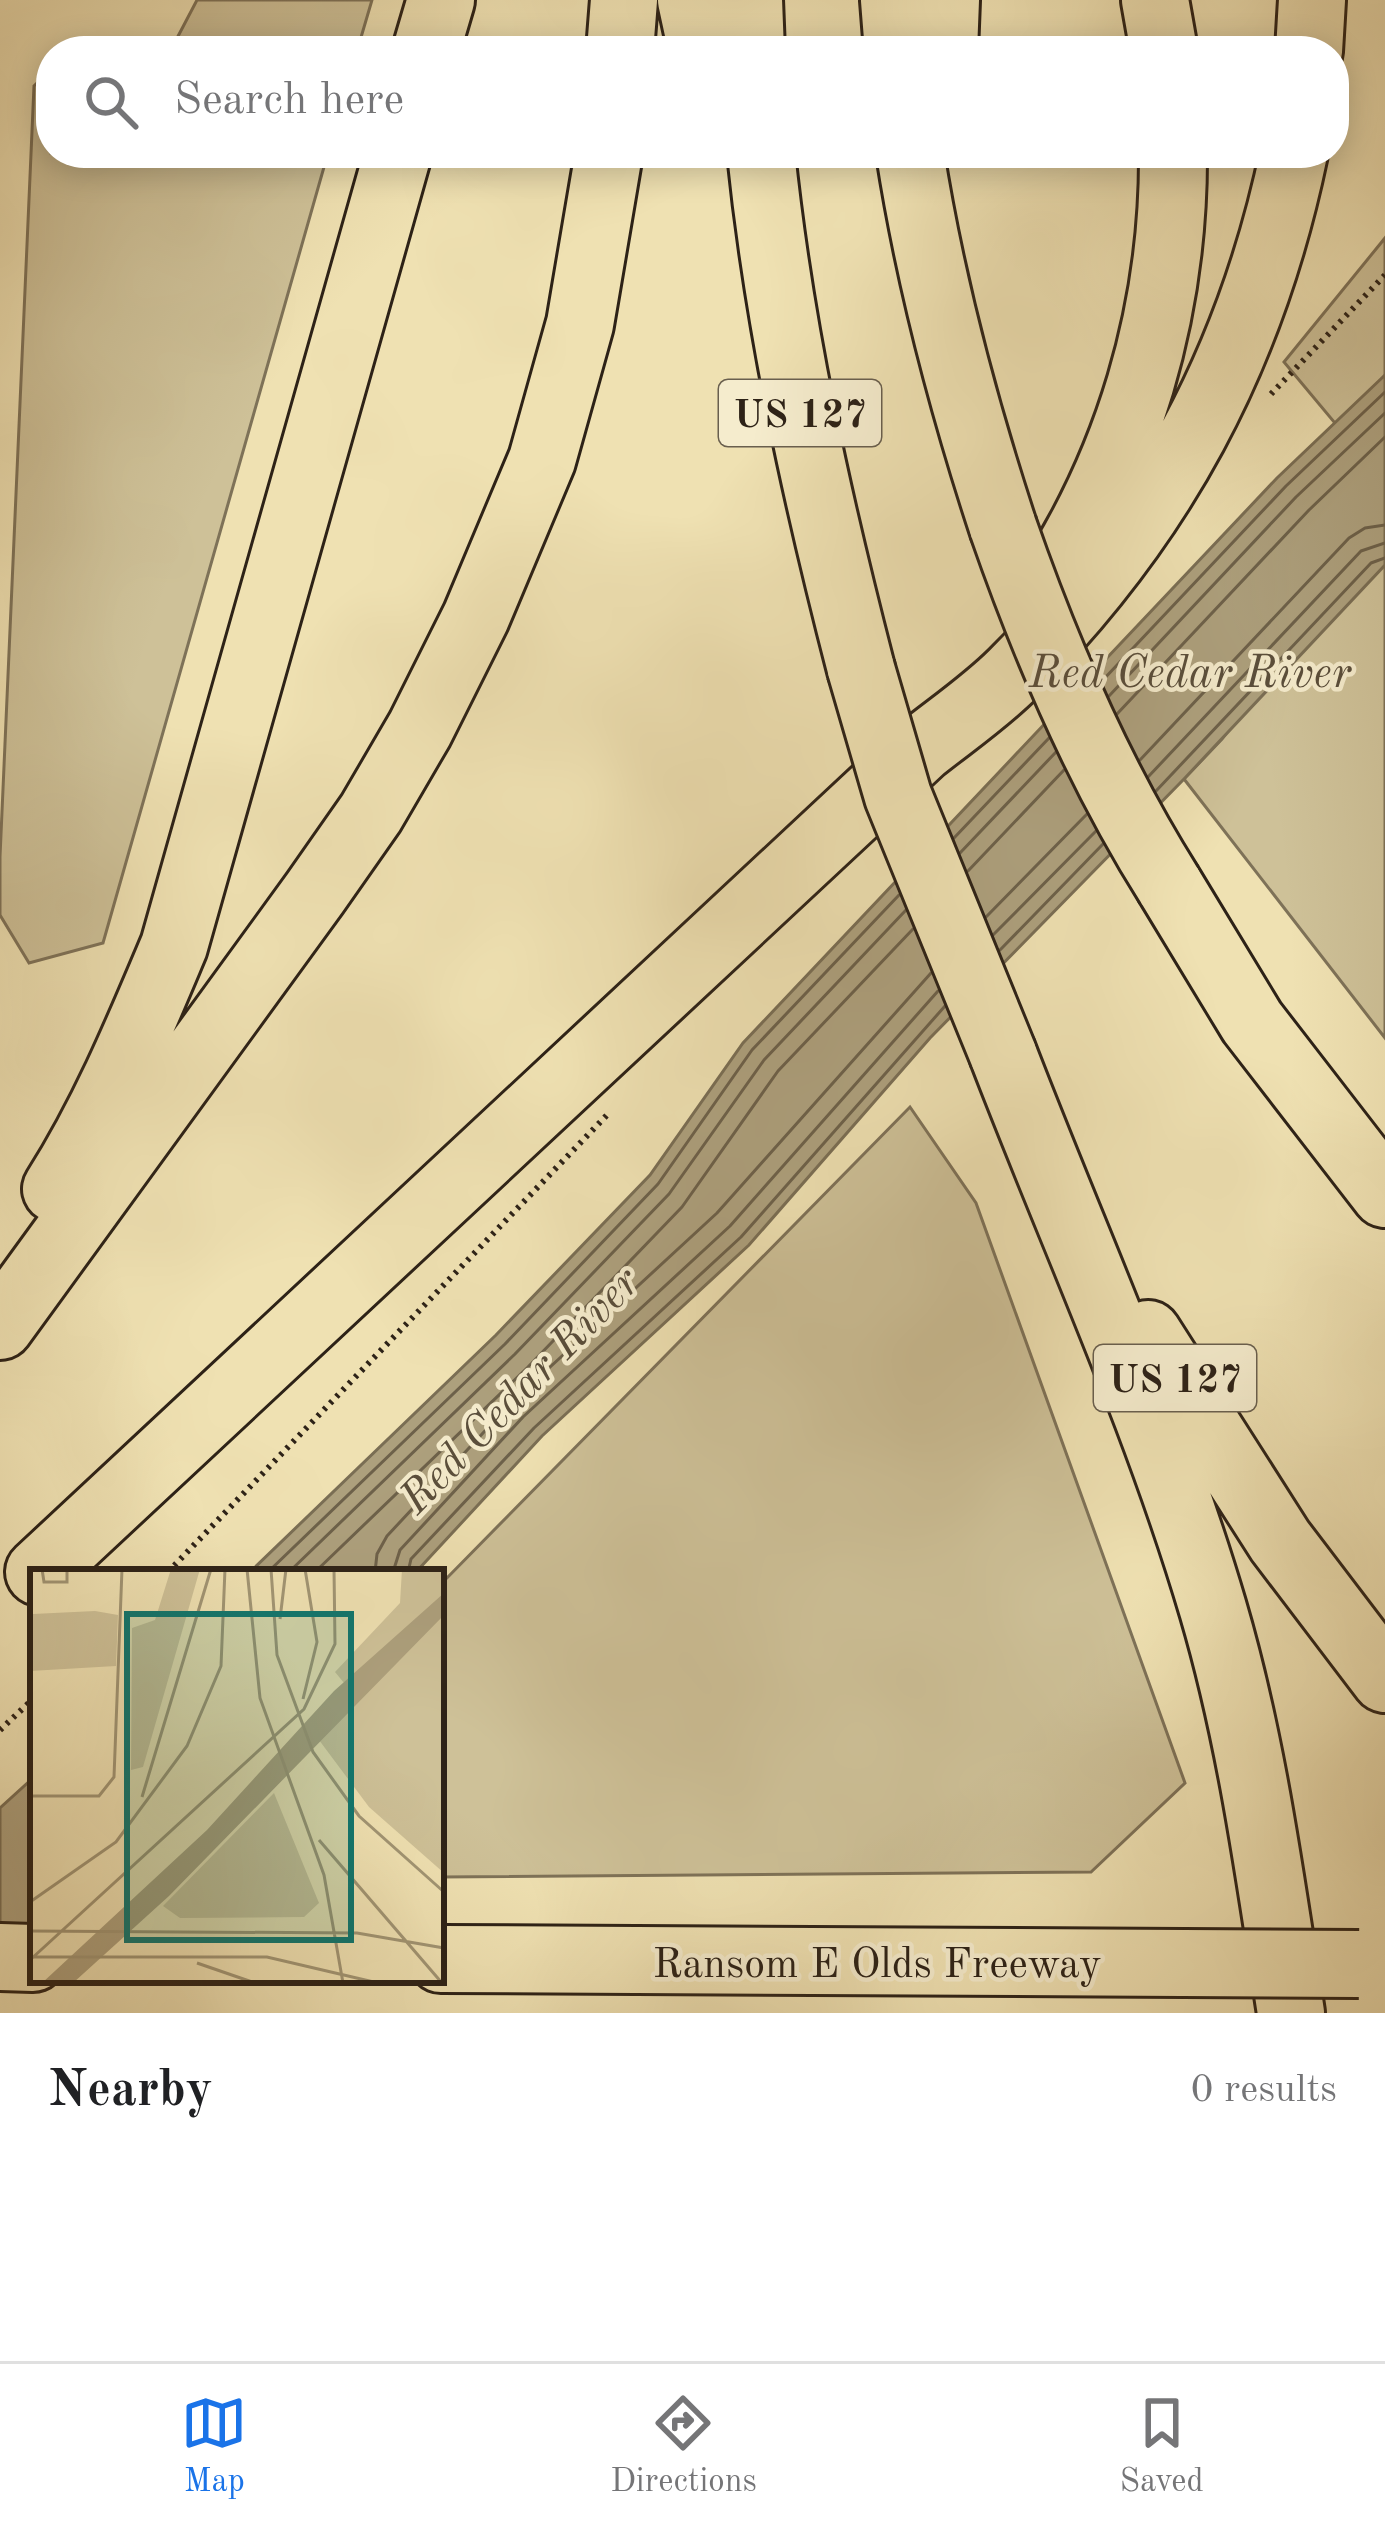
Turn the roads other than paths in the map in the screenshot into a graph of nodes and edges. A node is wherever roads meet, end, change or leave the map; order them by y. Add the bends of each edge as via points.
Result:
1 (440, 0) edge
2 (624, 0) edge
3 (691, 0) edge
4 (749, 0) edge
5 (894, 0) edge
6 (946, 0) edge
7 (1155, 0) edge
8 (1312, 0) edge
9 (430, 36) edge
10 (621, 36) edge
11 (699, 36) edge
12 (751, 36) edge
13 (897, 36) edge
14 (945, 36) edge
15 (1161, 36) edge
16 (1310, 36) edge
17 (394, 168) edge
18 (606, 168) edge
19 (722, 168) edge
20 (762, 168) edge
21 (913, 168) edge
22 (945, 168) edge
23 (1173, 168) edge
24 (1290, 168) edge
25 (823, 522) junction
26 (1003, 527) junction
27 (921, 749) junction
28 (1003, 1054) junction
29 (1385, 1194) edge
30 (0, 1276) edge
31 (0, 1326) edge
32 (42, 1569) edge
33 (30, 1580) edge
34 (0, 1608) edge
35 (1385, 1679) edge
36 (444, 1960) edge
37 (1372, 1964) edge
38 (1291, 2013) edge

1 - 9 highway
2 - 10 highway
3 - 11 highway
4 - 12 highway
5 - 13 highway
6 - 14 highway
7 - 15 highway
8 - 16 highway
17 - 30 highway via 174,946 81,1150
18 - 31 highway via 580,324 542,460 420,729 326,877
19 - 25 highway via 744,273
20 - 25 highway, US 127
21 - 26 highway via 955,366
22 - 26 highway via 958,298
23 - 27 highway via 1160,305 1109,474 1014,634
24 - 27 highway via 1245,327 1160,496 1093,588 1010,678
25 - 28 highway, US 127, bridge via 898,796
26 - 29 highway, bridge via 1047,647 1169,885 1252,1022
27 - 32 highway
28 - 35 highway, US 127 via 1157,1349 1280,1541
28 - 38 highway via 1140,1392 1214,1612 1254,1780
33 - 34 highway
36 - 37 highway, Ransom E Olds Freeway, bridge

